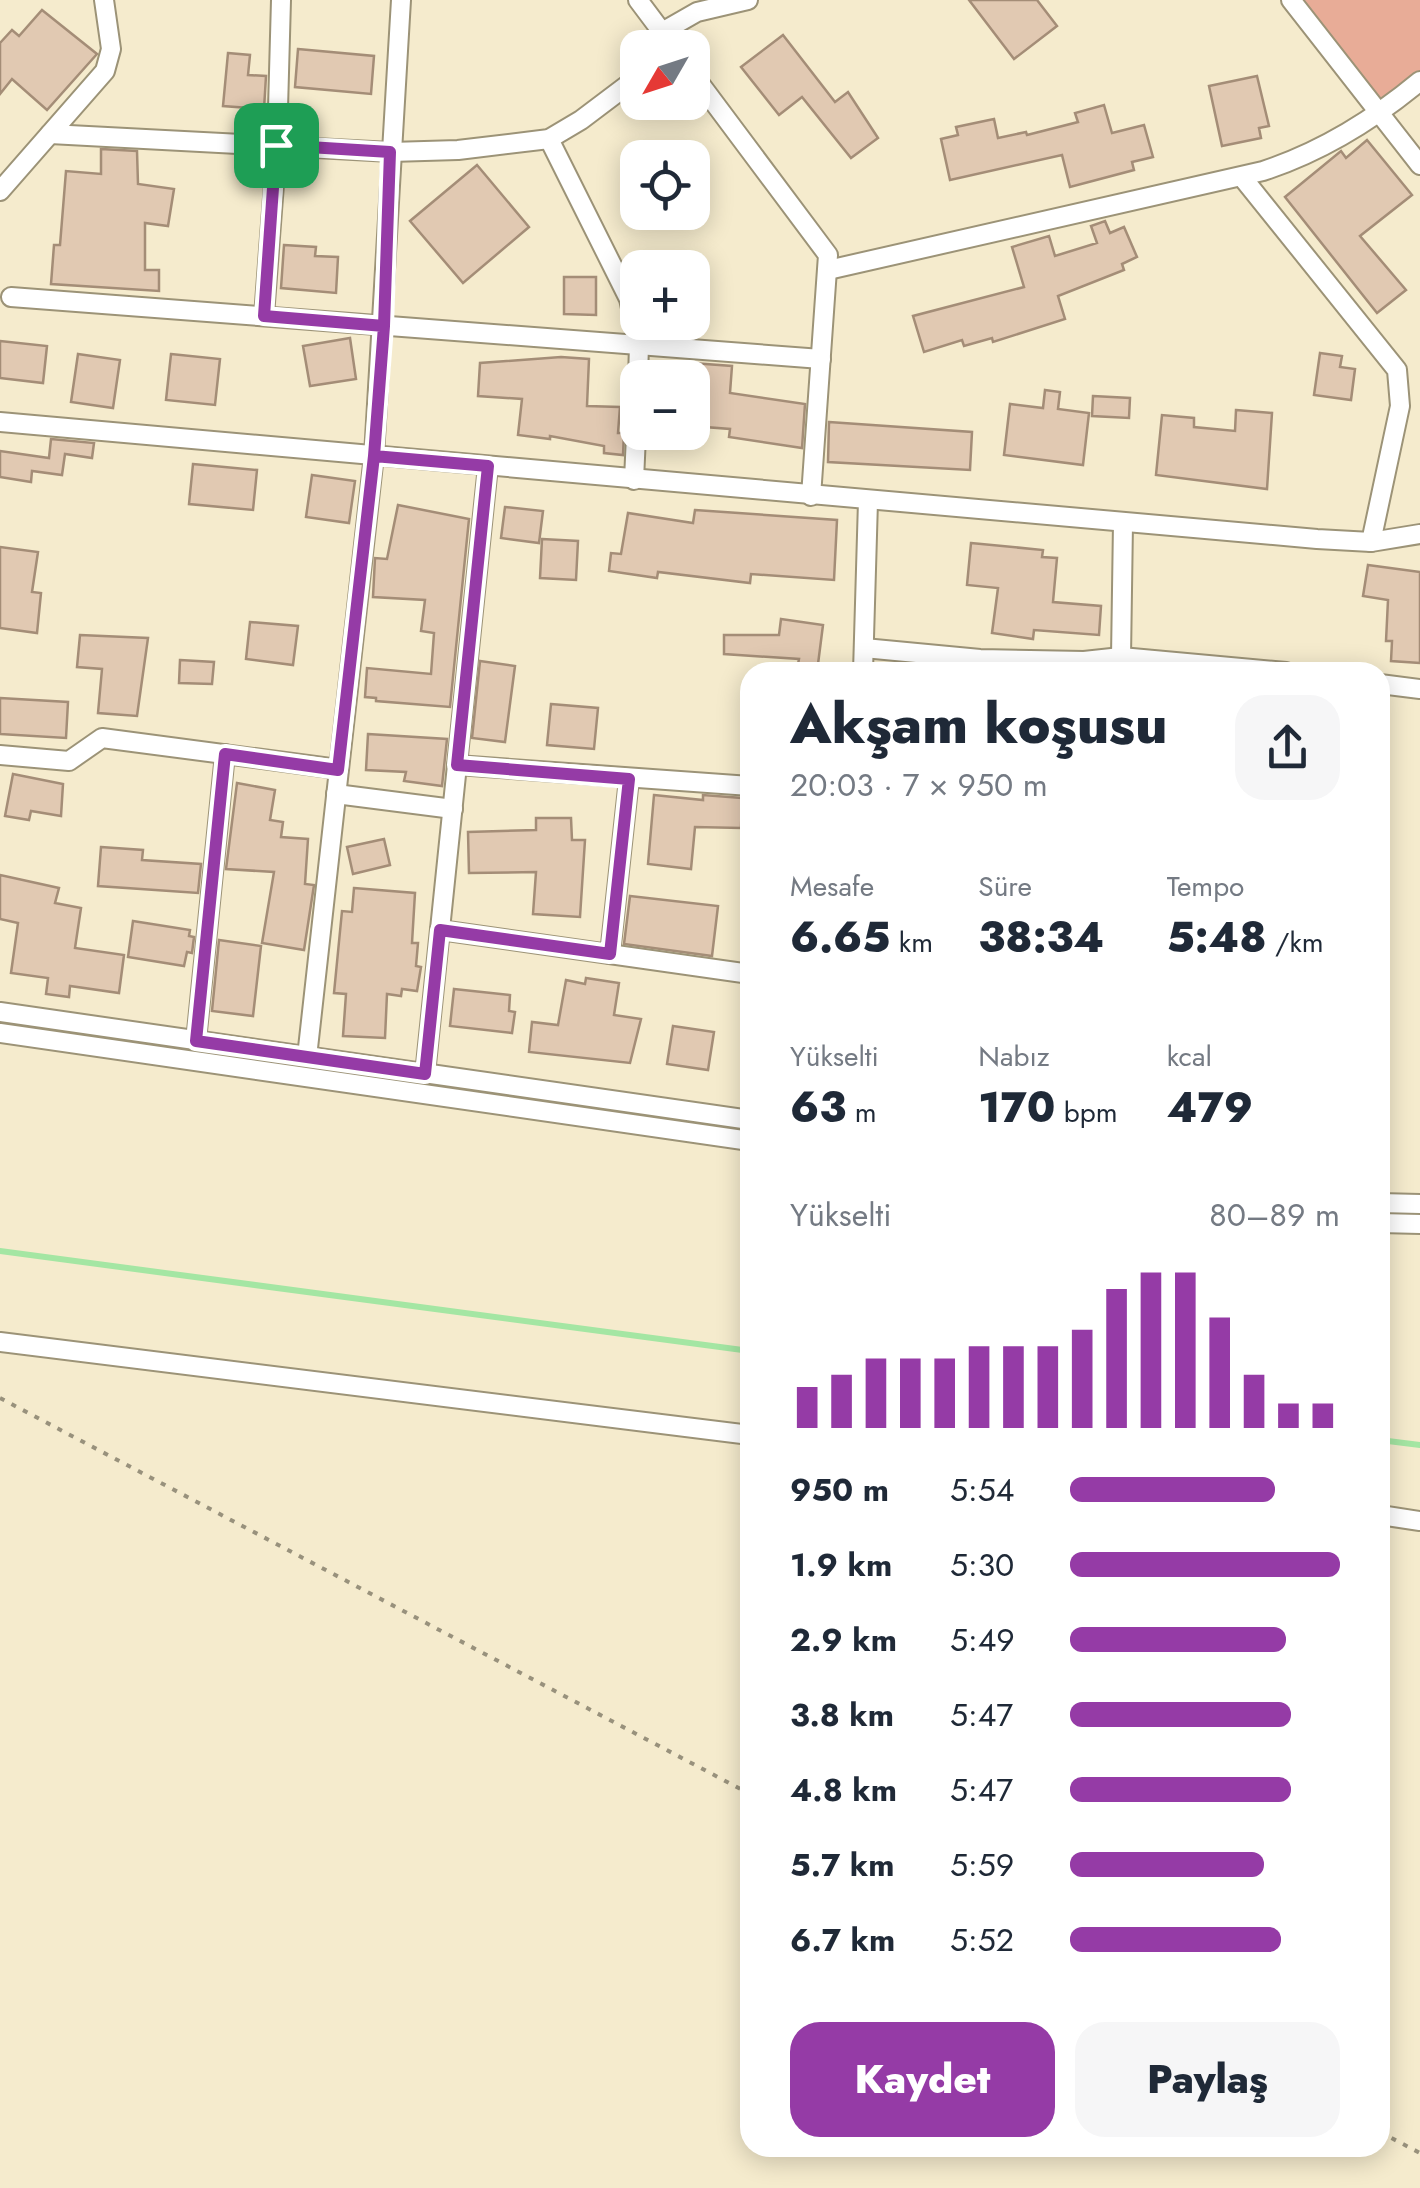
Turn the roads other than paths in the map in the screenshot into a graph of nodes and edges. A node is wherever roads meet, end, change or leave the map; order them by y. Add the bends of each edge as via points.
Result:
1 (104, 0) edge
2 (281, 0) edge
3 (400, 0) edge
4 (638, 0) edge
5 (748, 0) edge
6 (1291, 0) edge
7 (660, 30) edge
8 (679, 30) edge
9 (1420, 81) edge
10 (620, 91) edge
11 (710, 97) edge
12 (1379, 115) junction
13 (50, 134) junction
14 (549, 139) junction
15 (276, 145) junction
16 (390, 152) junction
17 (1420, 165) edge
18 (1242, 177) junction
19 (0, 191) edge
20 (828, 270) junction
21 (11, 297) dead end
22 (264, 316) junction
23 (384, 326) junction
24 (640, 345) junction
25 (821, 359) junction
26 (639, 360) edge
27 (0, 422) edge
28 (635, 450) edge
29 (374, 456) junction
30 (488, 466) junction
31 (634, 480) junction
32 (811, 496) junction
33 (868, 501) junction
34 (1124, 522) junction
35 (1420, 534) edge
36 (1371, 542) junction
37 (864, 648) junction
38 (1121, 656) junction
39 (863, 662) edge
40 (1172, 662) edge
41 (1390, 685) edge
42 (1420, 689) edge
43 (225, 754) junction
44 (0, 755) edge
45 (457, 765) junction
46 (338, 770) junction
47 (629, 779) junction
48 (740, 785) edge
49 (336, 794) junction
50 (452, 809) junction
51 (440, 930) junction
52 (610, 954) junction
53 (740, 973) edge
54 (0, 1012) edge
55 (0, 1033) edge
56 (196, 1041) junction
57 (307, 1058) junction
58 (425, 1074) junction
59 (740, 1119) edge
60 (740, 1140) edge
61 (1390, 1203) edge
62 (1420, 1204) edge
63 (1390, 1223) edge
64 (1420, 1224) edge
65 (0, 1342) edge
66 (740, 1434) edge
67 (1390, 1516) edge
68 (1420, 1521) edge

1 - 13 street via 110,63
2 - 15 street
3 - 16 street
4 - 7 street
5 - 8 street via 698,12
6 - 12 street
9 - 12 street
10 - 14 street
11 - 20 street via 828,255
12 - 17 street
12 - 18 street via 1284,164
13 - 15 street
13 - 19 street
14 - 16 street
14 - 24 street via 629,299
15 - 16 street
15 - 22 street
16 - 23 street
18 - 20 street
18 - 36 street via 1397,370 1400,406
20 - 25 street
21 - 22 street
22 - 23 street
23 - 24 street
23 - 29 street
24 - 25 street
24 - 26 street
25 - 32 street
27 - 29 street
28 - 31 street
29 - 30 street
29 - 46 street
30 - 31 street
30 - 45 street
31 - 32 street
32 - 33 street
33 - 34 street
33 - 37 street
34 - 36 street
34 - 38 street
35 - 36 street
37 - 38 street via 980,659
37 - 39 street
38 - 40 street
41 - 42 street
43 - 44 street via 102,738 69,760
43 - 46 street
43 - 56 street
45 - 47 street
45 - 50 street
46 - 49 street
47 - 48 street
47 - 52 street
49 - 50 street
49 - 57 street
50 - 51 street
51 - 52 street
51 - 58 street
52 - 53 street
54 - 56 street
55 - 60 street
56 - 57 street
57 - 58 street
58 - 59 street
61 - 62 street
63 - 64 street
65 - 66 street
67 - 68 street

